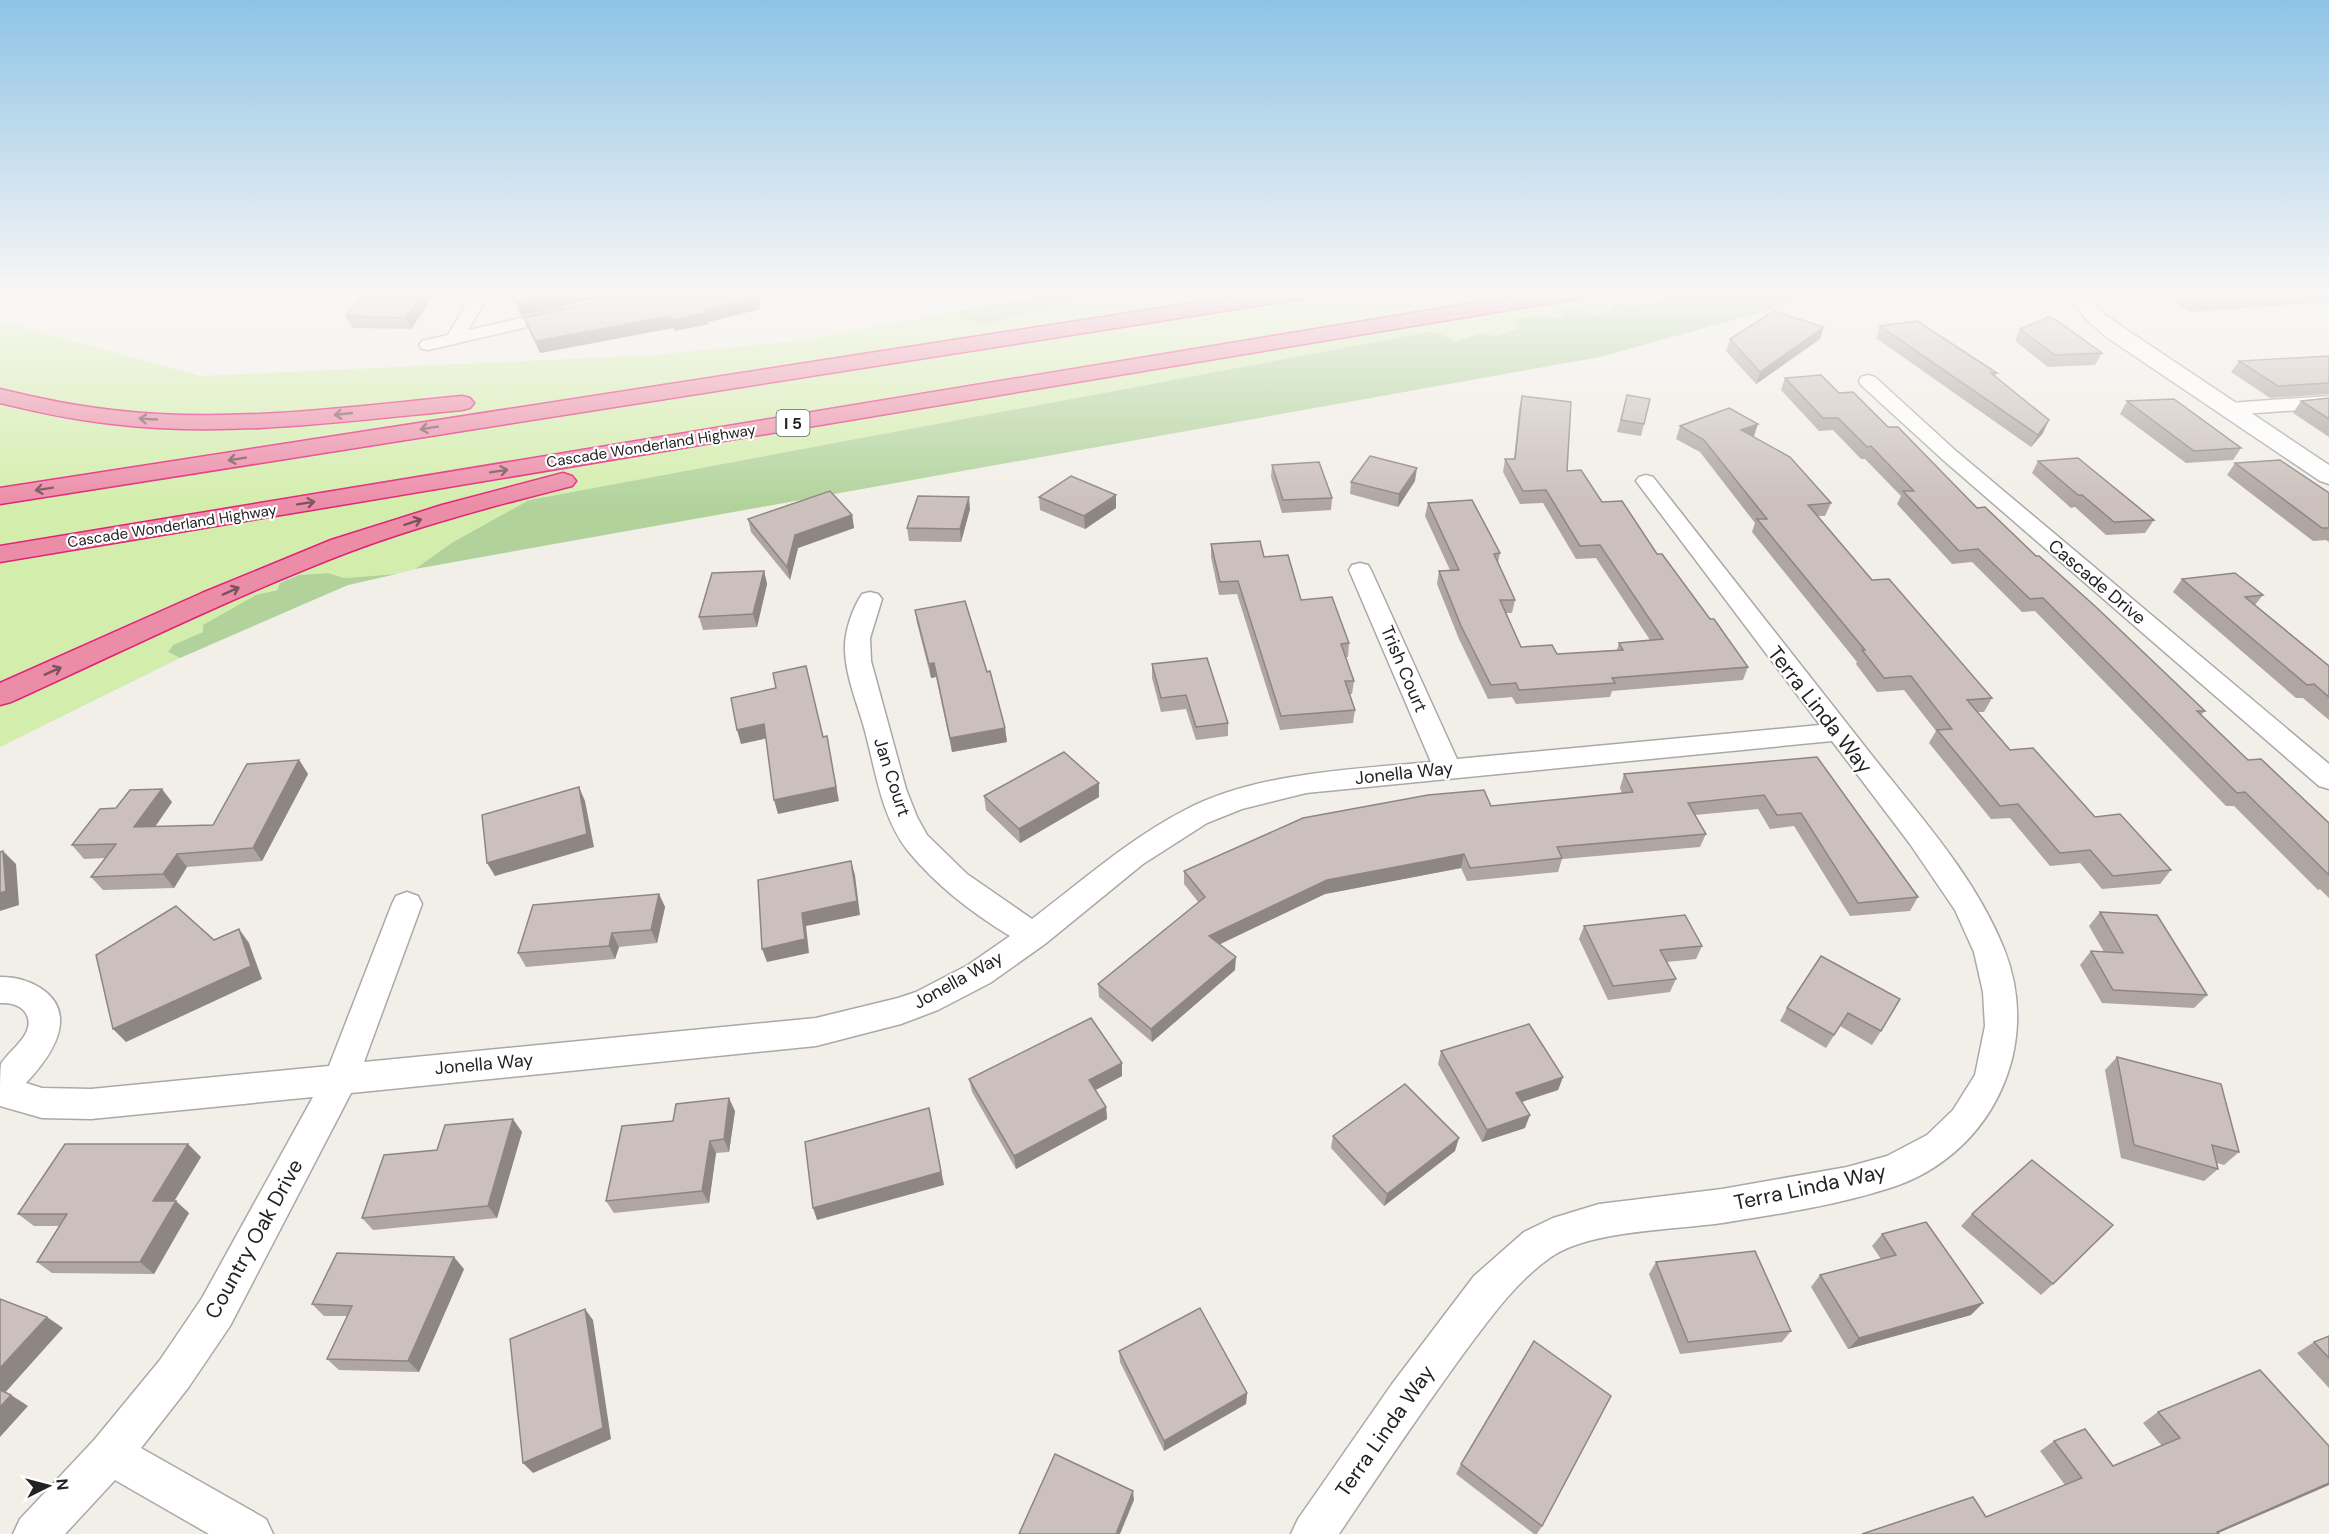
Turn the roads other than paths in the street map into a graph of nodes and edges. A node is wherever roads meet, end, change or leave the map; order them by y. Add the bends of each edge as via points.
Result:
1 (852, 363) edge
2 (1158, 363) edge
3 (2160, 363) edge
4 (798, 371) junction
5 (1868, 381) dead end
6 (0, 396) edge
7 (2329, 402) edge
8 (2229, 409) junction
9 (856, 413) junction
10 (2329, 476) edge
11 (1646, 481) dead end
12 (0, 496) edge
13 (0, 554) edge
14 (1360, 570) dead end
15 (870, 599) dead end
16 (0, 695) edge
17 (1837, 732) junction
18 (1447, 768) junction
19 (2329, 779) edge
20 (407, 904) dead end
21 (1034, 935) junction
22 (0, 990) edge
23 (341, 1078) junction
24 (0, 1089) edge
25 (110, 1454) junction
26 (35, 1534) edge
27 (251, 1534) edge
28 (1314, 1534) edge

1 - 4 highway
2 - 9 highway, Cascade Wonderland Highway / I 5
3 - 8 street
4 -> 6 highway via 266,420 112,416
4 -> 12 highway
5 - 19 street, Cascade Drive via 1949,455
7 - 8 street
8 - 10 street
13 -> 9 highway, Cascade Wonderland Highway / I 5
16 -> 9 highway via 271,574 389,530 499,496
11 - 17 street, Terra Linda Way
14 - 18 street, Trish Court
15 - 21 street, Jan Court via 858,634 857,651 901,812 916,840 952,880
17 - 18 street, Jonella Way
17 - 28 street, Terra Linda Way via 1968,905 1990,952 1999,992 2001,1026 1991,1079 1965,1121 1939,1146 1895,1170 1847,1184 1722,1206 1599,1221 1537,1245 1488,1289 1406,1398
18 - 21 street, Jonella Way via 1306,783 1197,816 1133,856
20 - 23 street, Country Oak Drive
21 - 23 street, Jonella Way via 979,974 927,1001 847,1026 776,1037
22 - 24 street, Jonella Way via 27,994 41,1005 44,1022 38,1043
23 - 24 street, Jonella Way via 66,1105 42,1103
23 - 25 street, Country Oak Drive via 216,1312 174,1374
25 - 26 street, Country Oak Drive
25 - 27 street

